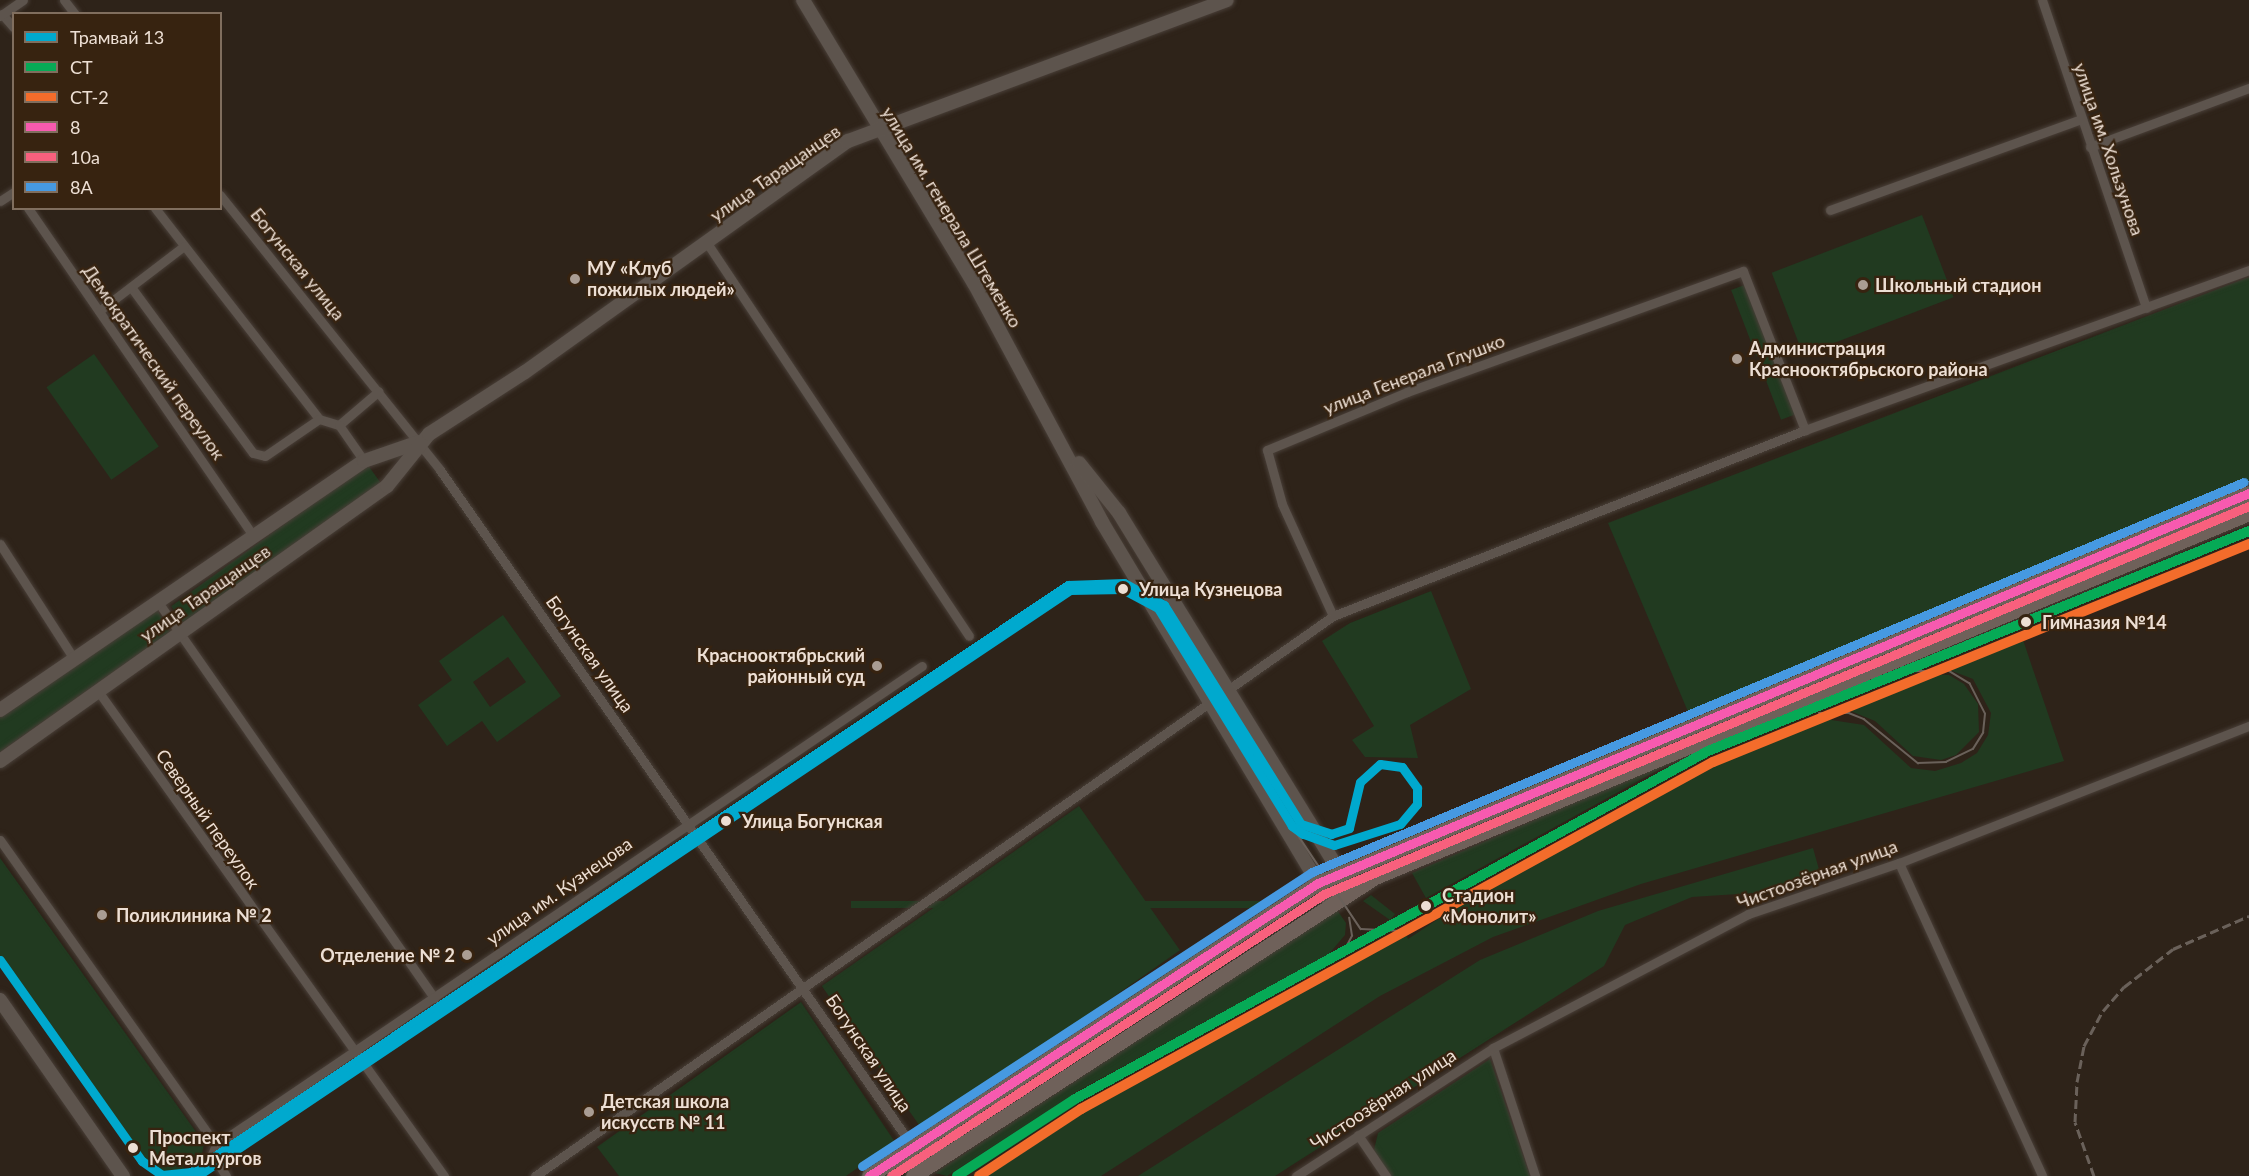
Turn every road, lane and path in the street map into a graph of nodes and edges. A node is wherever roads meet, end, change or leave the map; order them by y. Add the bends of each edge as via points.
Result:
1 (23, 0) edge
2 (64, 0) edge
3 (802, 0) edge
4 (1227, 0) edge
5 (2042, 0) edge
6 (73, 12) edge
7 (1, 15) edge
8 (12, 26) edge
9 (2249, 88) edge
10 (2082, 119) junction
11 (878, 129) junction
12 (2090, 147) junction
13 (222, 197) edge
14 (29, 210) edge
15 (157, 210) edge
16 (1830, 210) dead end
17 (707, 243) junction
18 (184, 246) junction
19 (2249, 270) edge
20 (130, 286) junction
21 (2146, 308) junction
22 (99, 311) junction
23 (379, 391) junction
24 (319, 418) junction
25 (339, 425) junction
26 (1805, 430) junction
27 (419, 442) junction
28 (1070, 453) junction
29 (364, 461) junction
30 (2249, 493) edge
31 (2249, 513) edge
32 (253, 535) junction
33 (0, 544) edge
34 (158, 602) junction
35 (1333, 616) junction
36 (178, 634) junction
37 (969, 636) dead end
38 (74, 659) junction
39 (922, 666) dead end
40 (98, 691) junction
41 (1225, 691) junction
42 (1210, 701) junction
43 (0, 710) edge
44 (2249, 726) edge
45 (0, 761) edge
46 (687, 822) junction
47 (0, 840) edge
48 (1899, 863) junction
49 (1339, 874) junction
50 (1318, 883) junction
51 (1350, 889) junction
52 (1329, 902) junction
53 (803, 986) junction
54 (434, 998) junction
55 (0, 1000) edge
56 (1493, 1048) junction
57 (353, 1053) junction
58 (1358, 1135) junction
59 (216, 1145) junction
60 (913, 1147) junction
61 (928, 1166) junction
62 (123, 1176) edge
63 (226, 1176) edge
64 (444, 1176) edge
65 (535, 1176) edge
66 (869, 1176) edge
67 (913, 1176) edge
68 (1296, 1176) edge
69 (1386, 1176) edge
70 (1535, 1176) edge
71 (2042, 1176) edge

1 - 7 street
2 - 6 street
3 - 11 street, улица им. генерала Штеменко
4 - 11 street, улица Таращанцев
5 - 10 street, улица им. Хользунова
7 - 8 street
9 - 12 street
10 - 12 street, улица им. Хользунова
10 - 16 street
11 - 17 street, улица Таращанцев via 848,141
11 - 28 street, улица им. генерала Штеменко
12 - 21 street, улица им. Хользунова
13 - 23 street, Богунская улица
14 - 22 street, Демократический переулок
15 - 18 street
17 - 27 street, улица Таращанцев
17 - 37 street
18 - 20 street
18 - 24 street
19 - 21 street
20 - 22 street
20 - 24 street via 253,453 265,456
21 - 26 street
22 - 32 street, Демократический переулок
23 - 25 street
23 - 27 street, Богунская улица
24 - 25 street
25 - 29 street
26 - 35 street
26 - 35 street, улица Генерала Глушко via 1743,271 1407,392 1267,450 1282,504
27 - 29 street, улица Таращанцев
27 - 36 street, улица Таращанцев via 387,486
27 - 46 street, Богунская улица
28 - 41 street, улица им. генерала Штеменко via 1119,513
28 - 42 street, улица им. генерала Штеменко via 1089,498
29 - 32 street, улица Таращанцев
30 - 49 main road
31 - 51 main road
32 - 34 street, улица Таращанцев
33 - 38 street
34 - 36 street
34 - 38 street, улица Таращанцев
35 - 41 street
36 - 40 street, улица Таращанцев
36 - 54 street
38 - 43 street, улица Таращанцев
39 - 46 street, улица им. Кузнецова
40 - 45 street, улица Таращанцев
40 - 57 street, Северный переулок
41 - 42 street
41 - 49 street, улица им. генерала Штеменко
42 - 50 street, улица им. генерала Штеменко
42 - 53 street
44 - 48 street, Чистоозёрная улица
46 - 53 street, Богунская улица
46 - 54 street, улица им. Кузнецова
47 - 59 street
48 - 56 street, Чистоозёрная улица via 1748,914
48 - 71 street
49 - 50 main road
49 - 51 street, улица им. генерала Штеменко
50 - 52 street, улица им. генерала Штеменко
50 - 60 main road
51 - 52 main road
52 - 61 main road
53 - 60 street, Богунская улица
53 - 65 street
54 - 57 street, улица им. Кузнецова
55 - 62 street
56 - 58 street, Чистоозёрная улица
56 - 70 street
57 - 59 street, улица им. Кузнецова
57 - 64 street, Северный переулок
58 - 68 street, Чистоозёрная улица
58 - 69 street
59 - 63 street via 212,1154
60 - 61 main road
60 - 66 main road
61 - 67 main road

